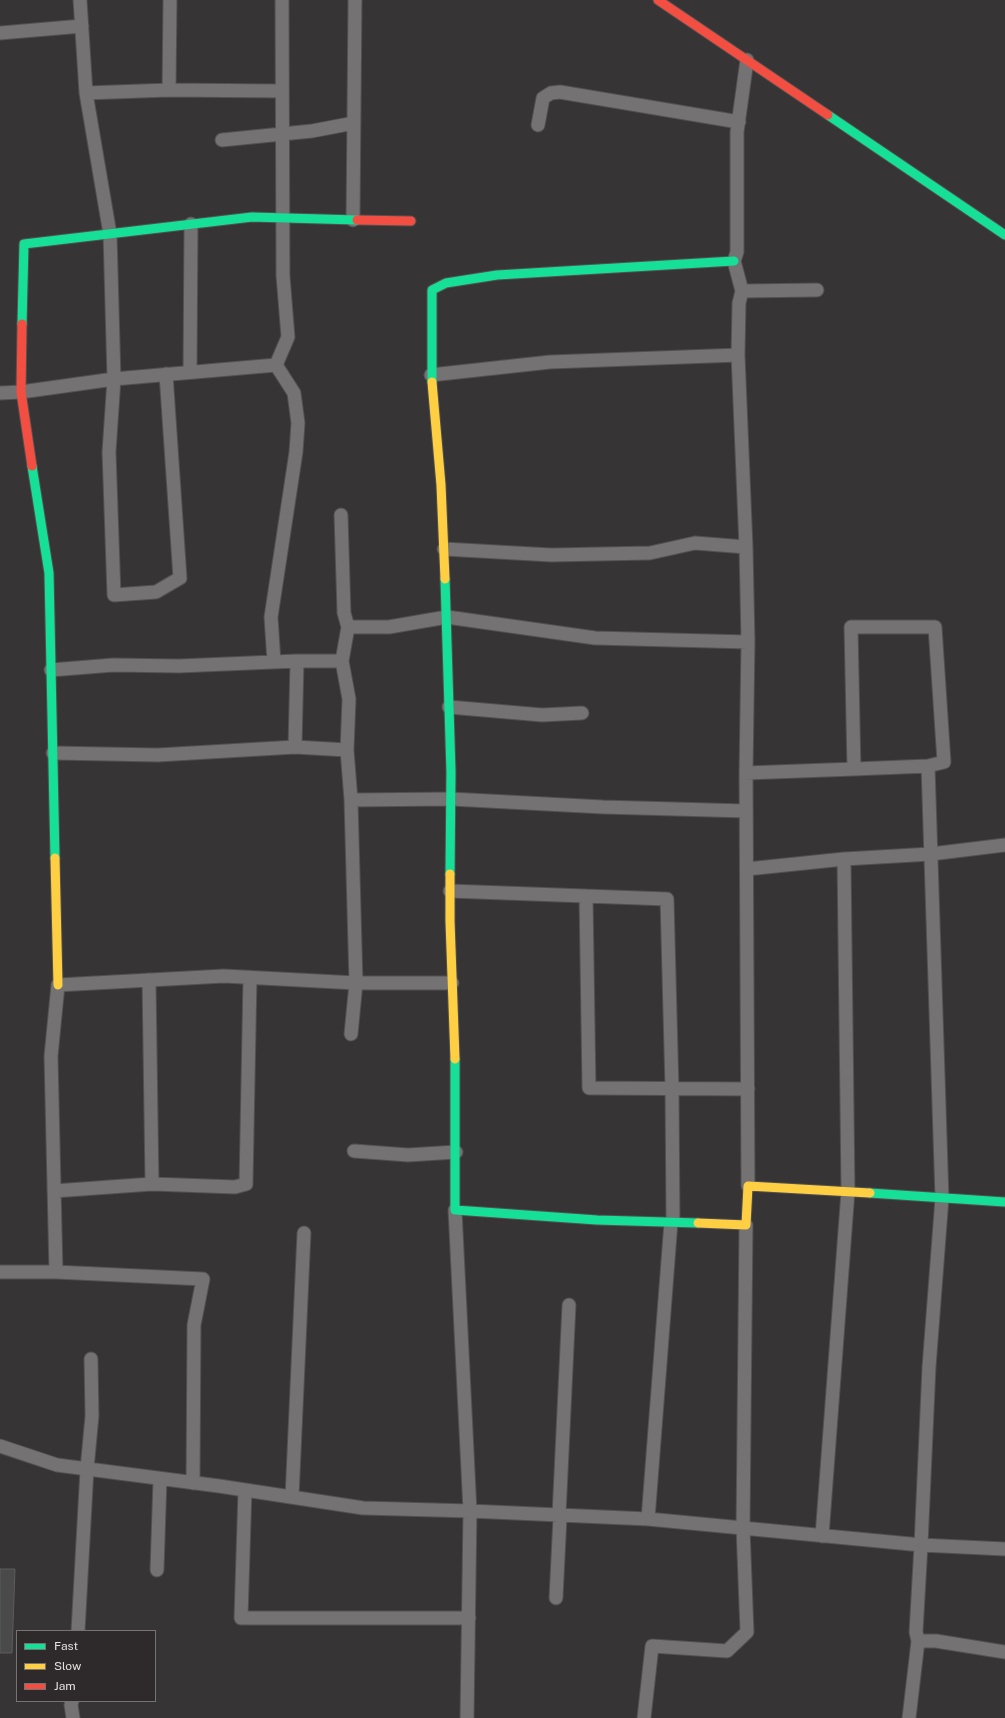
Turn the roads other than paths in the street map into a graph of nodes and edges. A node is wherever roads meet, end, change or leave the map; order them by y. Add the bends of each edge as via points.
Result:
1 (80, 0) edge
2 (170, 0) edge
3 (282, 0) edge
4 (355, 0) edge
5 (658, 0) edge
6 (82, 26) junction
7 (0, 33) edge
8 (747, 60) junction
9 (169, 90) junction
10 (282, 91) junction
11 (86, 93) junction
12 (739, 122) junction
13 (354, 123) junction
14 (538, 125) dead end
15 (282, 133) junction
16 (222, 140) dead end
17 (283, 218) junction
18 (353, 220) junction
19 (411, 221) dead end
20 (191, 224) junction
21 (110, 234) junction
22 (1005, 235) edge
23 (734, 261) junction
24 (817, 290) dead end
25 (742, 291) junction
26 (738, 354) junction
27 (276, 365) junction
28 (190, 372) junction
29 (166, 374) junction
30 (431, 375) junction
31 (114, 379) junction
32 (21, 392) junction
33 (0, 393) edge
34 (341, 515) dead end
35 (746, 547) junction
36 (444, 549) junction
37 (447, 617) junction
38 (348, 627) junction
39 (748, 642) junction
40 (297, 661) junction
41 (342, 661) junction
42 (274, 662) junction
43 (51, 670) junction
44 (449, 707) junction
45 (582, 713) dead end
46 (295, 747) junction
47 (347, 750) junction
48 (53, 753) junction
49 (928, 766) junction
50 (854, 769) junction
51 (746, 773) junction
52 (450, 799) junction
53 (351, 800) junction
54 (746, 812) junction
55 (1005, 845) edge
56 (931, 854) junction
57 (844, 858) junction
58 (747, 869) junction
59 (450, 891) junction
60 (586, 896) junction
61 (250, 978) junction
62 (149, 980) junction
63 (356, 983) junction
64 (452, 983) junction
65 (58, 985) junction
66 (351, 1034) dead end
67 (672, 1089) junction
68 (748, 1089) junction
69 (354, 1151) dead end
70 (456, 1152) junction
71 (152, 1184) junction
72 (748, 1186) junction
73 (54, 1191) junction
74 (848, 1191) junction
75 (942, 1198) junction
76 (1005, 1202) edge
77 (456, 1210) junction
78 (671, 1222) junction
79 (746, 1225) junction
80 (304, 1233) dead end
81 (0, 1272) edge
82 (56, 1272) junction
83 (570, 1306) dead end
84 (91, 1359) dead end
85 (0, 1446) edge
86 (87, 1469) junction
87 (160, 1479) junction
88 (193, 1483) junction
89 (245, 1490) junction
90 (292, 1497) junction
91 (470, 1511) junction
92 (559, 1515) junction
93 (648, 1519) junction
94 (743, 1528) junction
95 (822, 1536) junction
96 (921, 1544) junction
97 (1005, 1549) edge
98 (157, 1570) dead end
99 (556, 1598) dead end
100 (469, 1618) junction
101 (78, 1630) edge
102 (918, 1641) junction
103 (1005, 1652) edge
104 (72, 1702) edge
105 (73, 1718) edge
106 (467, 1718) edge
107 (644, 1718) edge
108 (909, 1718) edge

1 - 6 street
2 - 9 street
3 - 10 street
4 - 13 street
5 - 8 street
6 - 7 street
6 - 11 street
8 - 12 street
8 - 22 street
9 - 10 street
9 - 11 street
10 - 15 street
11 - 21 street
12 - 14 street via 560,92 543,98
12 - 23 street via 738,252
13 - 15 street via 312,131
13 - 18 street
15 - 16 street
15 - 17 street
17 - 18 street
17 - 20 street via 252,217
17 - 27 street via 282,276 288,337
18 - 19 street
20 - 21 street
20 - 28 street
21 - 31 street
21 - 32 street via 24,244
23 - 25 street
23 - 30 street via 497,275 446,283 432,290
24 - 25 street
25 - 26 street via 739,303
26 - 30 street via 550,362
26 - 35 street
27 - 28 street
27 - 42 street via 294,393 298,423 296,452 271,617
28 - 29 street
29 - 31 street
29 - 31 street via 180,578 156,592 114,595 109,452
30 - 36 street
31 - 32 street
32 - 33 street
32 - 43 street via 49,573
34 - 38 street via 344,613
35 - 36 street via 695,544 650,553 551,555
35 - 39 street
36 - 37 street
37 - 38 street via 389,627
37 - 39 street via 595,638
37 - 44 street
38 - 41 street
39 - 51 street
40 - 41 street
40 - 42 street
40 - 46 street
41 - 47 street via 349,699
42 - 43 street via 180,666 113,664
43 - 48 street
44 - 45 street via 542,715
44 - 52 street
46 - 47 street
46 - 48 street via 158,755
47 - 53 street
48 - 65 street
49 - 50 street
49 - 50 street via 944,762 935,628 851,627
49 - 56 street
50 - 51 street
51 - 54 street
52 - 53 street
52 - 54 street
52 - 59 street
53 - 63 street
54 - 58 street
55 - 56 street
56 - 57 street
56 - 75 street
57 - 58 street
57 - 74 street
58 - 68 street
59 - 60 street
59 - 64 street
60 - 67 street via 667,899
60 - 67 street via 589,1088
61 - 62 street via 224,976
61 - 63 street
61 - 71 street via 246,1184 235,1187
62 - 65 street
62 - 71 street
63 - 64 street
63 - 66 street
64 - 70 street
65 - 73 street via 51,1056
67 - 68 street
67 - 78 street
68 - 72 street
69 - 70 street via 408,1155
70 - 77 street
71 - 73 street
72 - 74 street
72 - 79 street
73 - 82 street
74 - 75 street
74 - 95 street
75 - 76 street
75 - 96 street via 929,1367
77 - 78 street via 597,1220
77 - 91 street
78 - 79 street
78 - 93 street
79 - 94 street
80 - 90 street
81 - 82 street
82 - 88 street via 203,1280 194,1325
83 - 92 street
84 - 86 street via 92,1416
85 - 86 street via 57,1465
86 - 87 street
86 - 101 street
87 - 88 street
87 - 98 street
88 - 89 street
89 - 90 street
89 - 100 street via 241,1618
90 - 91 street via 363,1508
91 - 92 street
91 - 100 street
92 - 93 street
92 - 99 street
93 - 94 street
94 - 95 street
94 - 107 street via 747,1632 727,1651 652,1646
95 - 96 street
96 - 97 street
96 - 102 street via 916,1632
100 - 106 street
102 - 103 street via 936,1641
102 - 108 street
104 - 105 street

